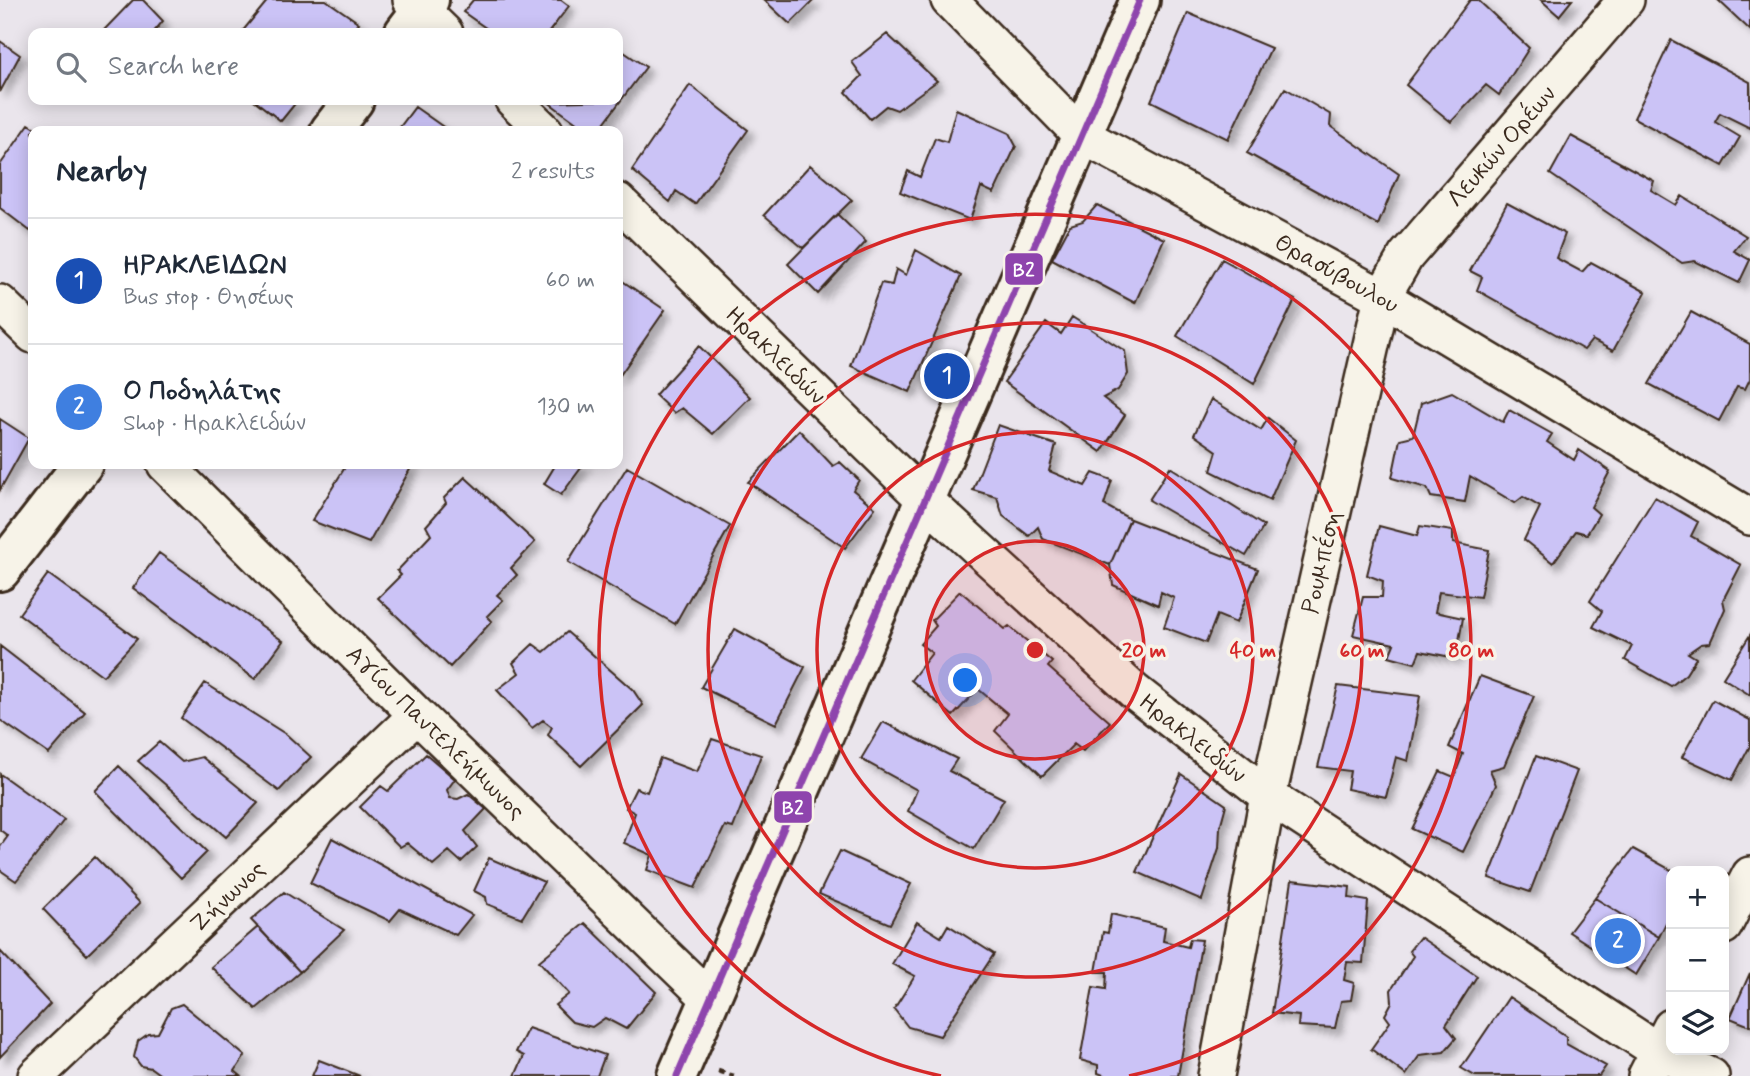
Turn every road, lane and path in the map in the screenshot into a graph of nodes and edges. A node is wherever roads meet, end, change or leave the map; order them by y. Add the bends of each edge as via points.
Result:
1 (948, 0) edge
2 (1140, 0) edge
3 (1626, 0) edge
4 (350, 105) edge
5 (518, 105) edge
6 (334, 126) edge
7 (540, 126) edge
8 (1080, 135) junction
9 (623, 206) edge
10 (1382, 297) junction
11 (0, 303) edge
12 (28, 330) edge
13 (79, 469) edge
14 (170, 469) edge
15 (924, 499) junction
16 (1750, 517) edge
17 (0, 571) edge
18 (417, 715) junction
19 (1268, 796) junction
20 (1750, 875) edge
21 (1729, 916) edge
22 (709, 998) junction
23 (1659, 1051) edge
24 (36, 1076) edge
25 (677, 1076) edge
26 (1216, 1076) edge
27 (1711, 1076) edge

1 - 8 street, Θρασύβουλου
2 - 8 street
3 - 10 street, Λευκών Ορέων via 1406,256
4 - 6 street
5 - 7 street
8 - 10 street, Θρασύβουλου
8 - 15 street
9 - 15 street, Ηρακλειδών
10 - 16 street, Θρασύβουλου
10 - 19 street, Ρουμπέση
11 - 12 street
13 - 17 street
14 - 18 street, Αγίου Παντελεήμωνος
15 - 19 street, Ηρακλειδών via 1134,691
15 - 22 street
18 - 22 street, Αγίου Παντελεήμωνος
18 - 24 street, Ζήνωνος
19 - 23 street, Ηρακλειδών
19 - 26 street, Ρουμπέση
20 - 21 street
22 - 25 street
23 - 27 street, Ηρακλειδών

